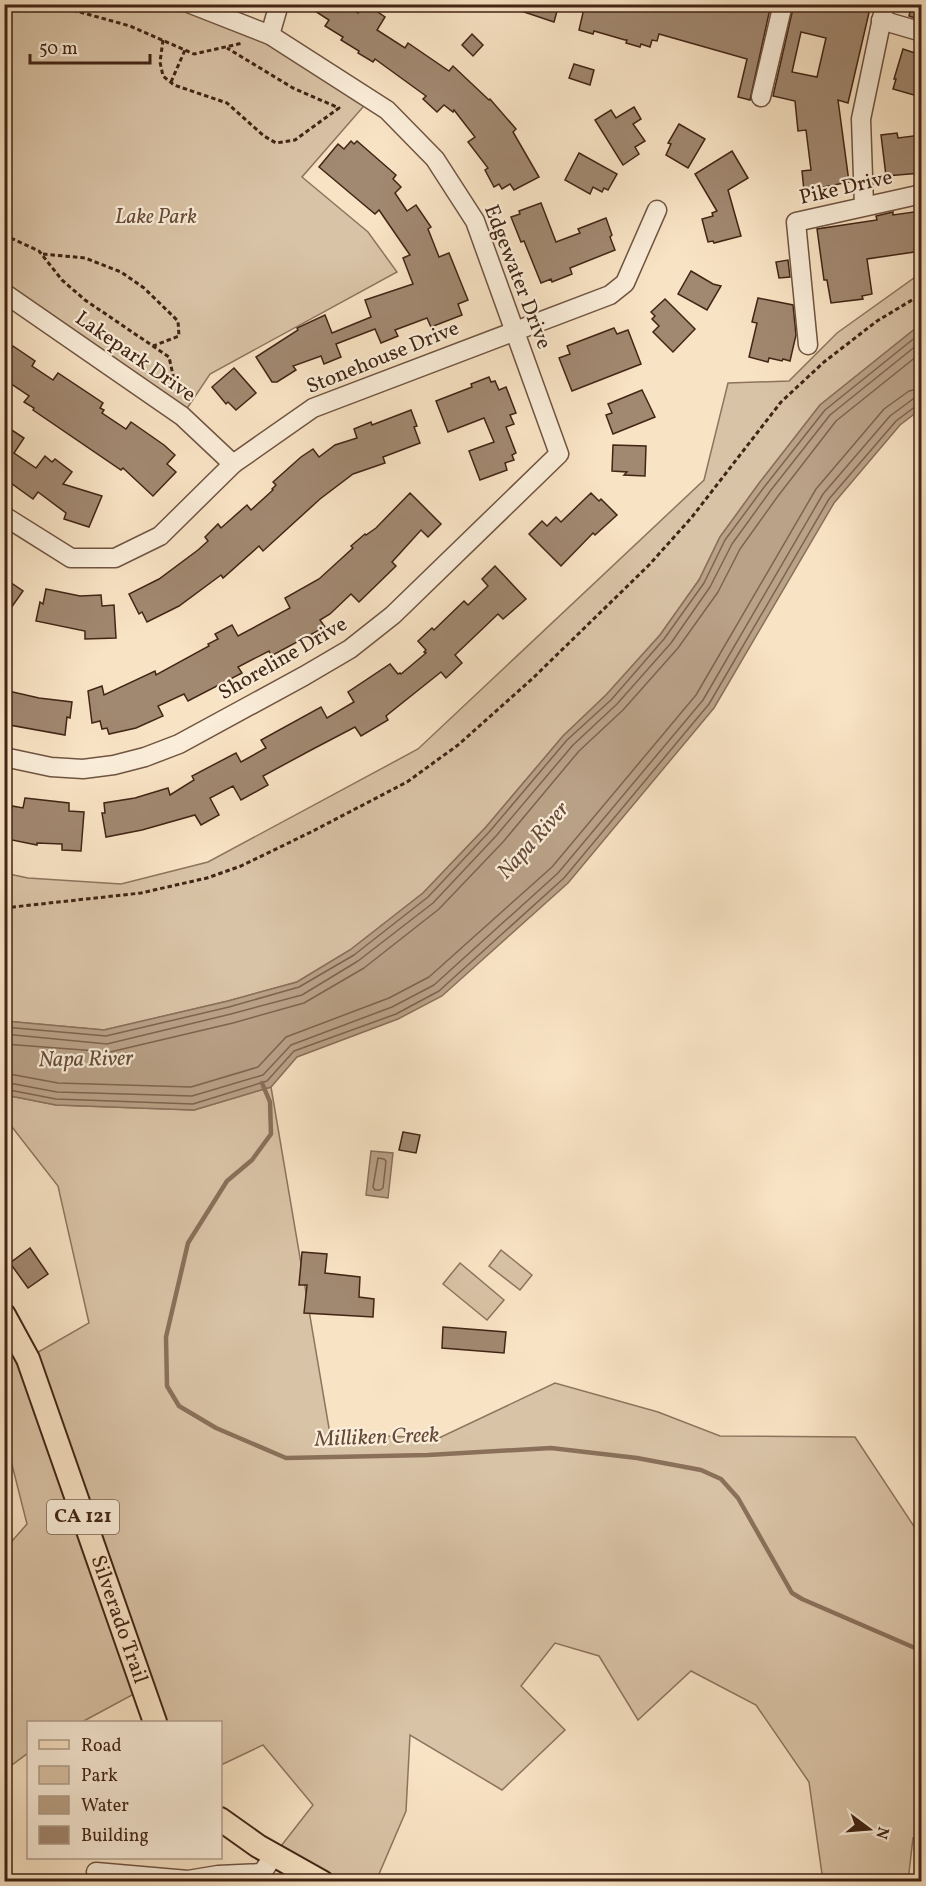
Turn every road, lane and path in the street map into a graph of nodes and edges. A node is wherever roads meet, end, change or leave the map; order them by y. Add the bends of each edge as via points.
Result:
1 (51, 4) edge
2 (191, 4) edge
3 (279, 4) edge
4 (783, 4) edge
5 (883, 12) edge
6 (921, 32) edge
7 (270, 35) junction
8 (163, 40) junction
9 (227, 48) junction
10 (185, 50) junction
11 (171, 82) junction
12 (761, 97) dead end
13 (921, 194) edge
14 (864, 206) junction
15 (657, 210) dead end
16 (4, 235) edge
17 (42, 254) junction
18 (4, 293) edge
19 (921, 294) edge
20 (514, 330) junction
21 (808, 345) dead end
22 (153, 346) junction
23 (183, 416) junction
24 (560, 454) joint
25 (233, 464) junction
26 (4, 516) edge
27 (4, 757) edge
28 (4, 908) edge
29 (4, 1315) edge
30 (155, 1721) edge
31 (222, 1820) edge
32 (274, 1855) junction
33 (96, 1872) dead end
34 (322, 1881) edge

1 - 8 path
2 - 7 street, Edgewater Drive
3 - 7 street
4 - 12 street
5 - 6 street
5 - 14 street via 861,118
7 - 9 path
7 - 20 street, Edgewater Drive via 387,110 435,159 475,220
8 - 10 path
8 - 11 path via 160,62 163,76
9 - 10 path via 194,54
9 - 11 path via 293,88 339,108 295,140 276,143 227,103
10 - 11 path
13 - 14 street, Pike Drive
14 - 21 street, Pike Drive via 796,222
15 - 20 street, Stonehouse Drive via 625,283 610,295
16 - 17 path
17 - 22 path via 62,280 85,300
17 - 22 path via 85,258 121,272 144,288 178,321 179,336
18 - 23 street, Lakepark Drive
19 - 28 path via 842,348 781,402 692,517 649,565 491,716 407,782 241,866 207,878 141,894
20 - 24 street, Edgewater Drive
20 - 25 street, Stonehouse Drive via 313,408
22 - 23 path via 169,357
23 - 25 street, Lakepark Drive
24 - 27 street, Shoreline Drive via 393,615 350,649 293,682 179,744 146,757 83,769
25 - 26 street, Stonehouse Drive via 160,536 115,558 71,558
29 - 30 main road, Silverado Trail / CA 121 via 28,1359
31 - 32 main road
32 - 33 street via 262,1873 188,1880
32 - 34 main road

